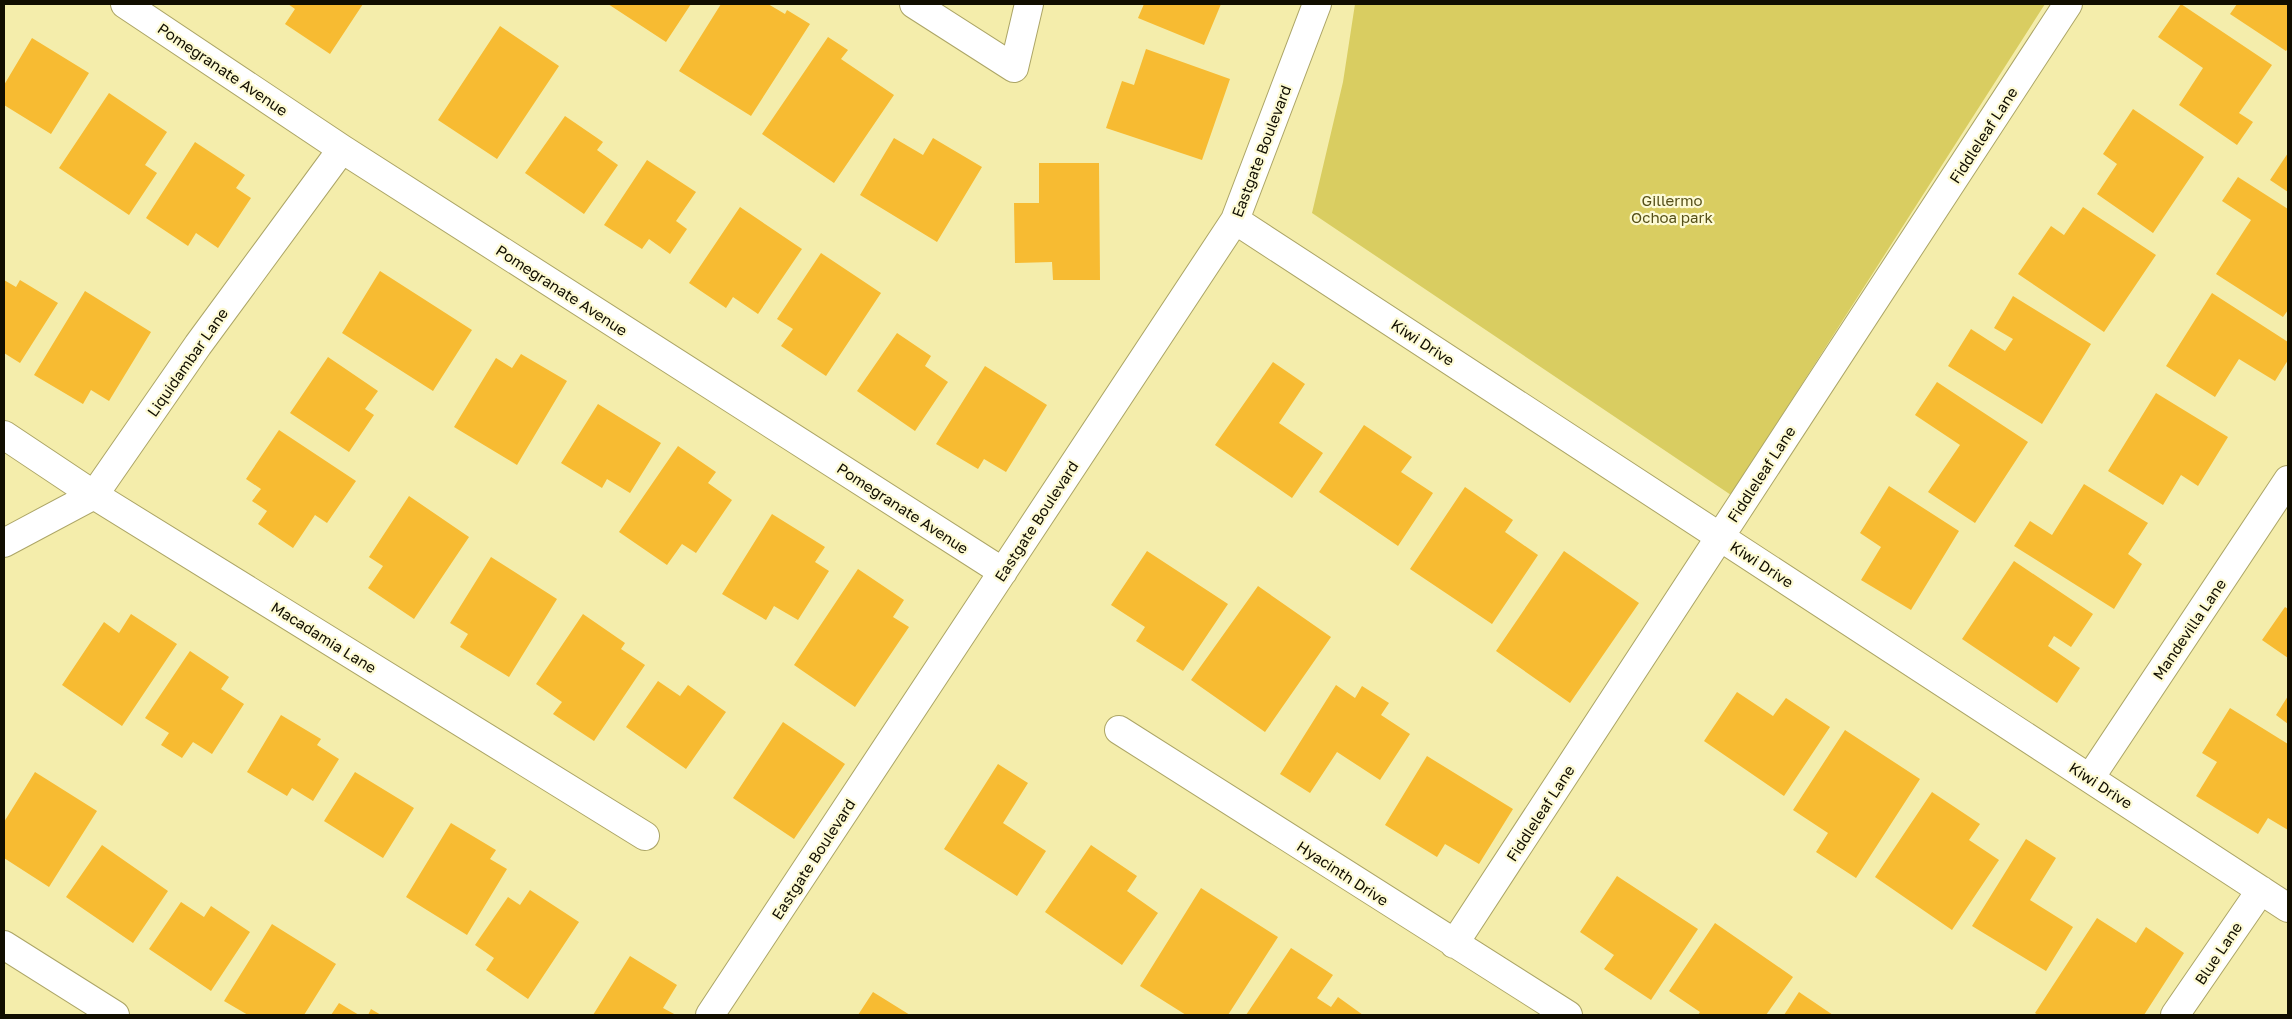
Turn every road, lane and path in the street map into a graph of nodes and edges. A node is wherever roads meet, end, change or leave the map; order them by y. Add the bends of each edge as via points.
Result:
1 (125, 4) edge
2 (914, 4) edge
3 (1028, 4) edge
4 (1317, 4) edge
5 (2068, 4) edge
6 (342, 149) junction
7 (1235, 220) junction
8 (4, 436) edge
9 (2288, 480) edge
10 (94, 495) junction
11 (1720, 537) junction
12 (4, 543) edge
13 (1002, 572) junction
14 (1118, 730) dead end
15 (2090, 778) junction
16 (645, 836) dead end
17 (2261, 890) junction
18 (2288, 908) edge
19 (1454, 944) junction
20 (4, 946) edge
21 (114, 1015) edge
22 (710, 1015) edge
23 (1568, 1015) edge
24 (2175, 1015) edge

1 - 6 street, Pomegranate Avenue
2 - 3 street via 1014,68
4 - 7 street, Eastgate Boulevard
5 - 11 street, Fiddleleaf Lane
6 - 10 street, Liquidambar Lane via 198,345
6 - 13 street, Pomegranate Avenue
7 - 11 street, Kiwi Drive
7 - 13 street, Eastgate Boulevard
8 - 10 street, Macadamia Lane
9 - 15 street, Mandevilla Lane
10 - 12 street, Liquidambar Lane
10 - 16 street, Macadamia Lane
11 - 15 street, Kiwi Drive
11 - 19 street, Fiddleleaf Lane
13 - 22 street, Eastgate Boulevard
14 - 19 street, Hyacinth Drive
15 - 17 street, Kiwi Drive
17 - 18 street, Kiwi Drive
17 - 24 street, Blue Lane
19 - 23 street, Hyacinth Drive
20 - 21 street

